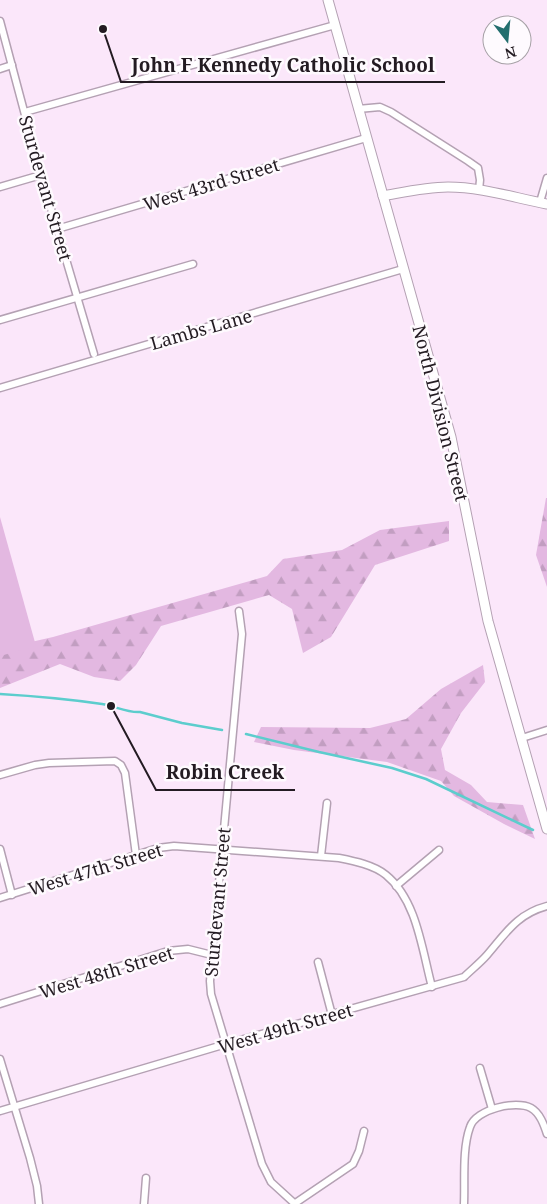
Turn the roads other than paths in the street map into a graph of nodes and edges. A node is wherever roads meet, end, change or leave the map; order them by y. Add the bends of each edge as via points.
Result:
1 (328, 0) edge
2 (0, 21) edge
3 (335, 25) junction
4 (12, 65) junction
5 (0, 69) edge
6 (358, 110) junction
7 (25, 112) junction
8 (366, 138) junction
9 (42, 176) junction
10 (547, 178) edge
11 (0, 187) edge
12 (479, 190) junction
13 (383, 196) junction
14 (544, 203) edge
15 (57, 230) junction
16 (193, 264) dead end
17 (403, 269) junction
18 (77, 298) junction
19 (0, 320) edge
20 (94, 354) dead end
21 (0, 388) edge
22 (239, 611) dead end
23 (547, 730) edge
24 (522, 738) junction
25 (0, 775) edge
26 (327, 803) dead end
27 (547, 829) edge
28 (0, 848) edge
29 (222, 848) junction
30 (439, 850) dead end
31 (136, 855) junction
32 (321, 856) junction
33 (396, 886) junction
34 (12, 895) junction
35 (0, 898) edge
36 (547, 906) edge
37 (212, 956) junction
38 (318, 962) dead end
39 (432, 987) junction
40 (0, 1004) edge
41 (332, 1014) junction
42 (226, 1044) junction
43 (0, 1059) edge
44 (480, 1068) dead end
45 (15, 1107) junction
46 (492, 1109) junction
47 (0, 1111) edge
48 (364, 1131) dead end
49 (547, 1134) edge
50 (146, 1178) dead end
51 (39, 1204) edge
52 (144, 1204) edge
53 (294, 1204) edge
54 (464, 1204) edge

1 - 3 main road, North Division Street
2 - 4 street, Sturdevant Street
3 - 6 main road, North Division Street
3 - 7 street
4 - 5 street
4 - 7 street, Sturdevant Street
6 - 8 main road, North Division Street
6 - 12 street via 380,107 391,112 468,161 478,168
7 - 9 street, Sturdevant Street
8 - 13 main road, North Division Street
8 - 15 street, West 43rd Street
9 - 11 street
9 - 15 street, Sturdevant Street
10 - 14 street
12 - 13 main road via 431,188
12 - 14 main road
13 - 17 main road, North Division Street
15 - 18 street, Sturdevant Street
16 - 18 street
17 - 21 street, Lambs Lane
17 - 24 main road, North Division Street via 451,437 488,621
18 - 19 street
18 - 20 street, Sturdevant Street
22 - 29 street, Sturdevant Street via 242,634
23 - 24 street
24 - 27 main road, North Division Street
25 - 31 street via 35,764 115,761 125,772
26 - 32 street
28 - 34 street
29 - 31 street, West 47th Street via 174,846
29 - 32 street, West 47th Street
29 - 37 street, Sturdevant Street
30 - 33 street
31 - 34 street, West 47th Street
32 - 33 street, West 47th Street via 360,863 385,874
33 - 39 street, West 47th Street via 411,908
34 - 35 street, West 47th Street
36 - 39 street, West 49th Street via 527,913 514,923 464,977
37 - 40 street, West 48th Street via 188,949 168,951
37 - 42 street, Sturdevant Street via 211,994
38 - 41 street
39 - 41 street, West 49th Street
41 - 42 street, West 49th Street
42 - 45 street, West 49th Street
42 - 53 street, Sturdevant Street via 262,1164 271,1182
43 - 45 street
44 - 46 street
45 - 47 street, West 49th Street
45 - 51 street via 35,1177
46 - 49 street via 520,1104 533,1109 543,1121
46 - 54 street via 481,1113 470,1126 466,1143
48 - 53 street via 353,1164
50 - 52 street

